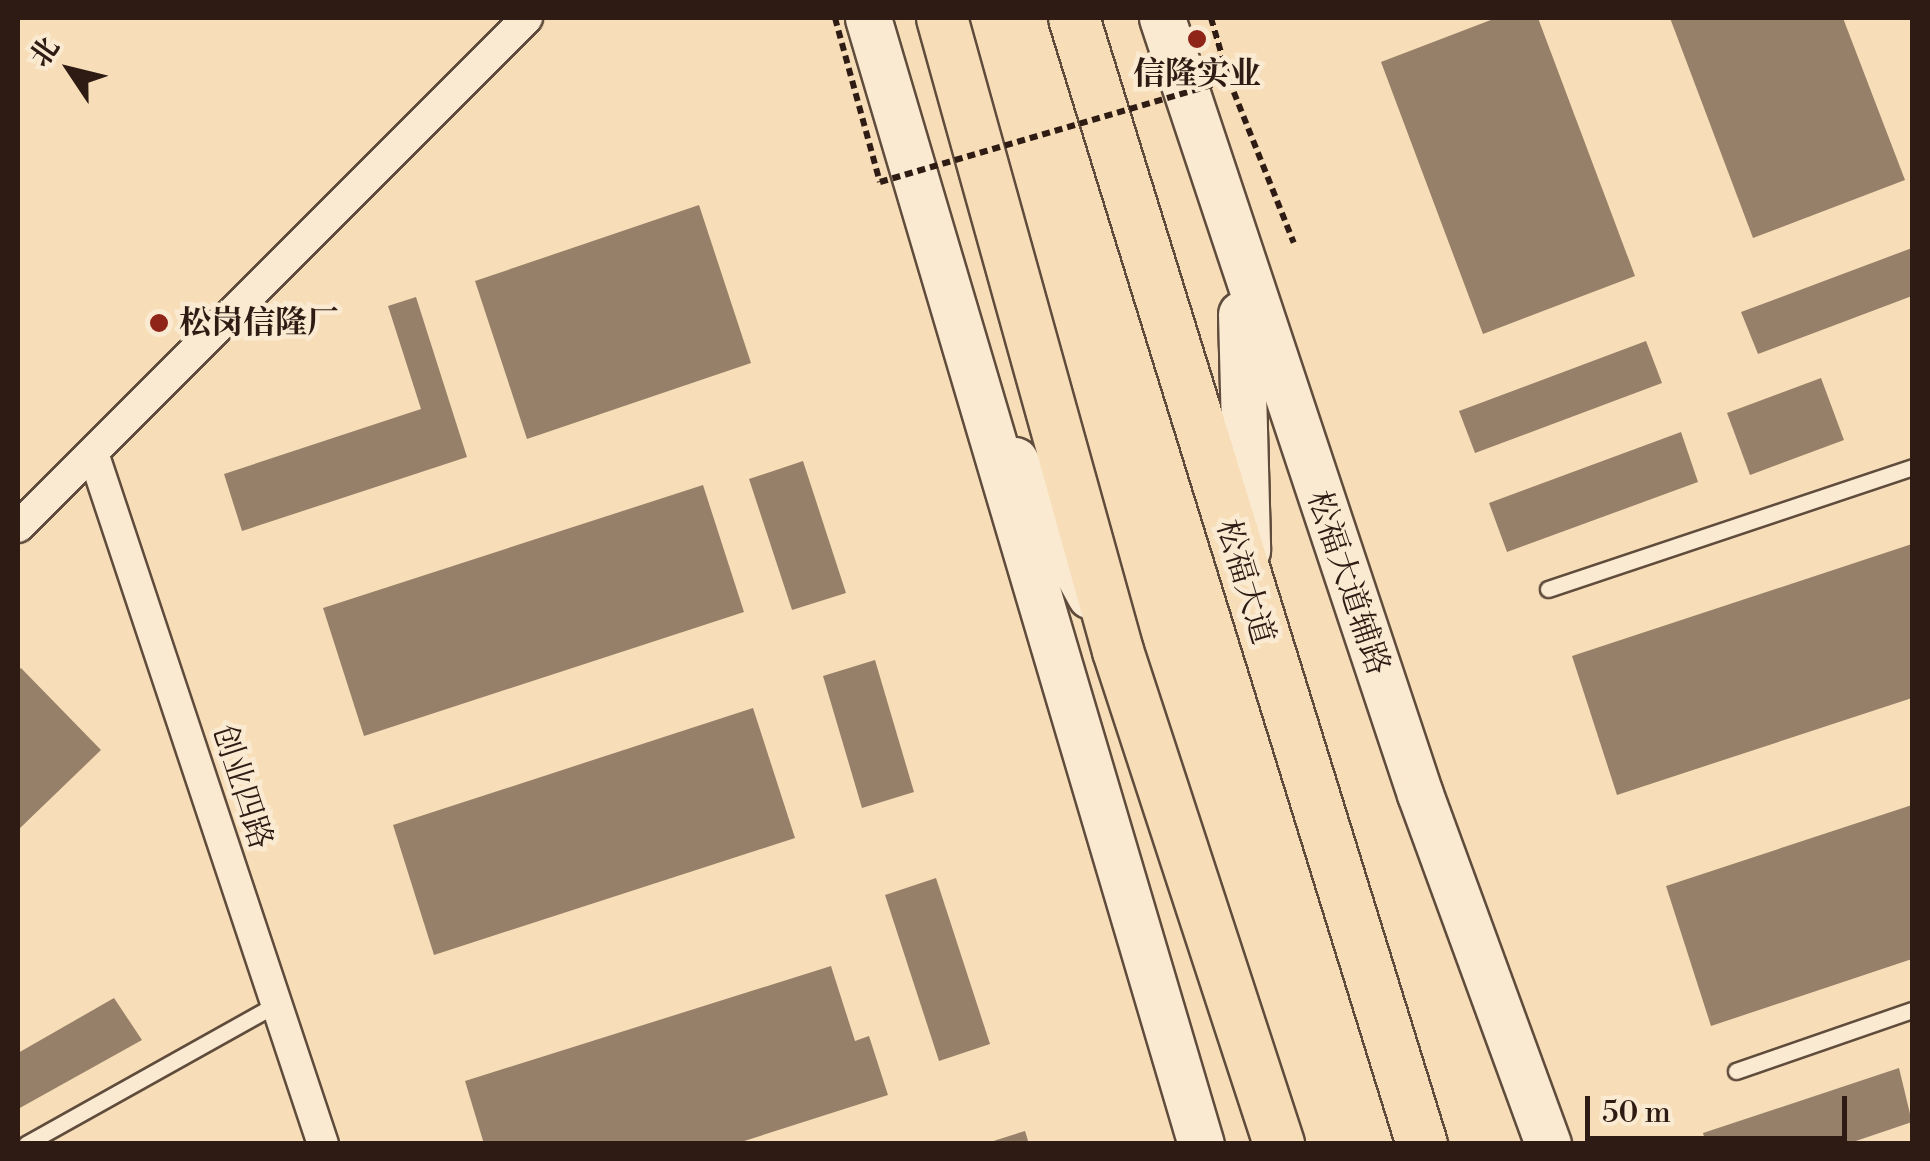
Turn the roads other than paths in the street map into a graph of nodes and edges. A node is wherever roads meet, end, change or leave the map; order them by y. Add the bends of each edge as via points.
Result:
1 (527, 18) edge
2 (868, 18) edge
3 (942, 18) edge
4 (1074, 18) edge
5 (1162, 18) edge
6 (1240, 268) junction
7 (977, 393) junction
8 (94, 453) junction
9 (1912, 467) edge
10 (18, 527) edge
11 (1548, 590) dead end
12 (1247, 592) junction
13 (1118, 651) junction
14 (277, 1004) junction
15 (1912, 1010) edge
16 (1736, 1071) dead end
17 (26, 1144) edge
18 (322, 1144) edge
19 (1201, 1144) edge
20 (1279, 1144) edge
21 (1422, 1144) edge
22 (1548, 1144) edge

1 - 8 street
2 - 7 main road
3 - 13 main road
4 - 12 main road, 松福大道
5 - 6 main road, 松福大道辅路
6 - 12 main road
6 - 22 main road, 松福大道辅路
7 - 13 main road
7 - 19 main road
8 - 10 street
8 - 14 street, 创业四路
9 - 11 lane
12 - 21 main road, 松福大道
13 - 20 main road
14 - 17 lane
14 - 18 street, 创业四路
15 - 16 lane

